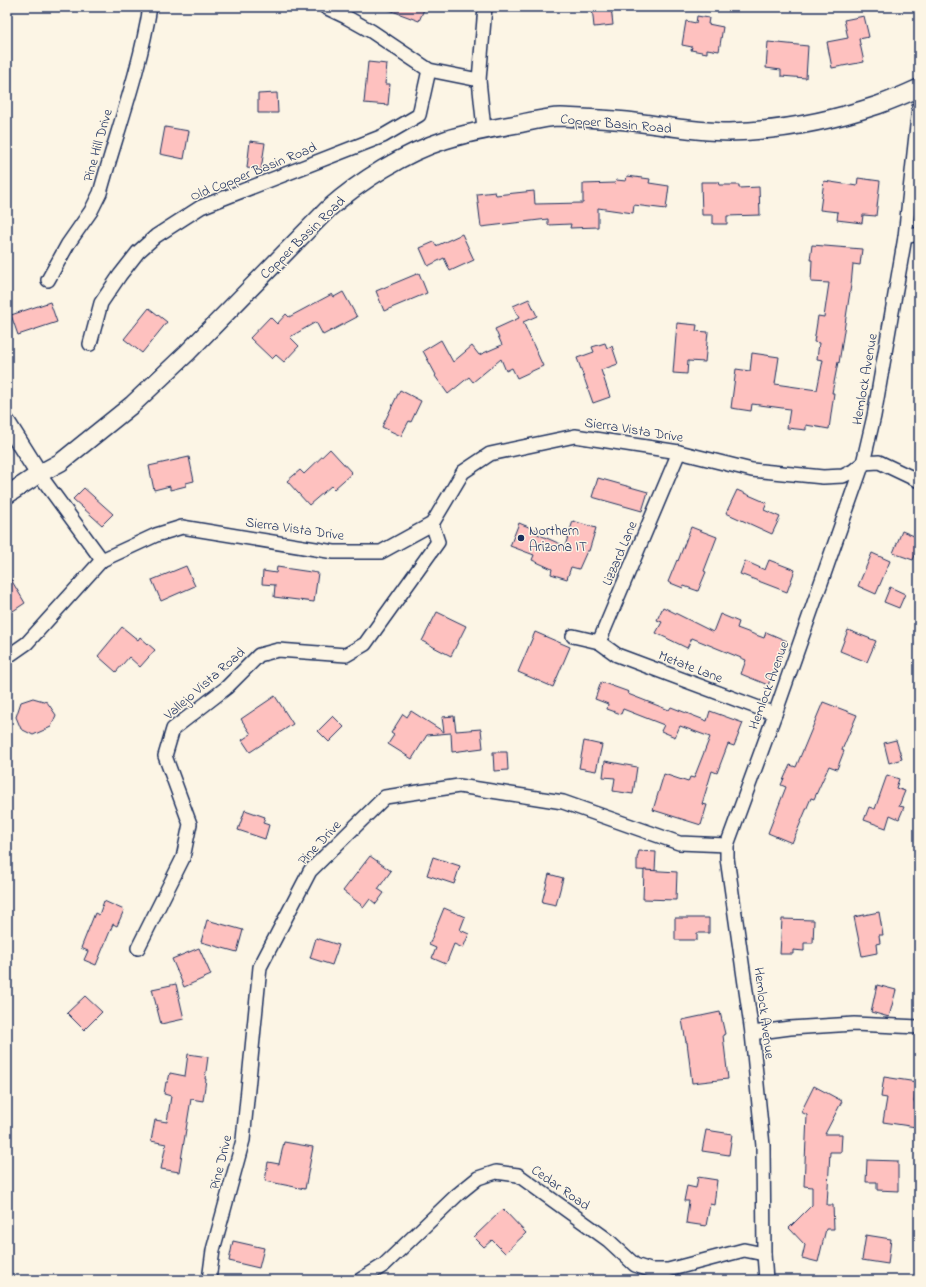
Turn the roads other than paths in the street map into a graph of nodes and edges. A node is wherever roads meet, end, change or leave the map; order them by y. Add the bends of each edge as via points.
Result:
1 (150, 7) edge
2 (325, 7) edge
3 (485, 7) edge
4 (429, 70) junction
5 (479, 80) junction
6 (919, 88) edge
7 (919, 106) edge
8 (484, 129) junction
9 (919, 234) edge
10 (905, 238) junction
11 (48, 280) dead end
12 (90, 344) dead end
13 (7, 423) edge
14 (679, 452) junction
15 (863, 463) junction
16 (39, 474) junction
17 (919, 481) edge
18 (7, 495) edge
19 (432, 524) junction
20 (102, 560) junction
21 (573, 636) dead end
22 (599, 642) junction
23 (7, 657) edge
24 (775, 714) junction
25 (727, 845) junction
26 (138, 948) dead end
27 (919, 1027) edge
28 (752, 1033) junction
29 (764, 1254) junction
30 (209, 1280) edge
31 (360, 1280) edge
32 (766, 1280) edge

1 - 11 street, Pine Hill Drive via 139,60 100,193
2 - 4 street via 371,31
3 - 5 street
4 - 5 street
4 - 12 street, Old Copper Basin Road via 419,115 401,126 383,136 202,207 156,236 138,252 101,303
5 - 8 street
6 - 8 street, Copper Basin Road via 879,105 851,113 774,129 696,131 627,121 559,117
7 - 10 street, Hemlock Avenue
8 - 16 street, Copper Basin Road via 444,140 412,154 390,165 342,198 133,404 61,462
9 - 10 street
10 - 15 street, Hemlock Avenue via 874,416
13 - 16 street
14 - 15 street, Sierra Vista Drive via 752,470 823,477 843,476
14 - 19 street, Sierra Vista Drive via 575,436 490,454 463,472
14 - 22 street, Lizzard Lane
15 - 17 street via 879,462
15 - 24 street, Hemlock Avenue
16 - 18 street, Copper Basin Road
16 - 20 street
19 - 20 street, Sierra Vista Drive via 381,552 334,552 182,527 156,535
19 - 26 street, Vallejo Vista Road via 438,542 365,644 346,656 278,650 260,655 226,688 172,729 165,756 190,824 183,858
20 - 23 street, Sierra Vista Drive via 27,643
21 - 22 street
22 - 24 street, Metate Lane via 617,655
24 - 25 street, Hemlock Avenue
25 - 28 street, Hemlock Avenue
25 - 30 street, Pine Drive via 679,843 563,802 459,786 385,797 310,871 260,967 243,1140 213,1250
27 - 28 street via 854,1024
28 - 29 street, Hemlock Avenue via 763,1146
29 - 31 street, Cedar Road via 744,1250 668,1270 650,1270 636,1265 608,1240 518,1175 496,1172 478,1178 384,1265
29 - 32 street, Hemlock Avenue

